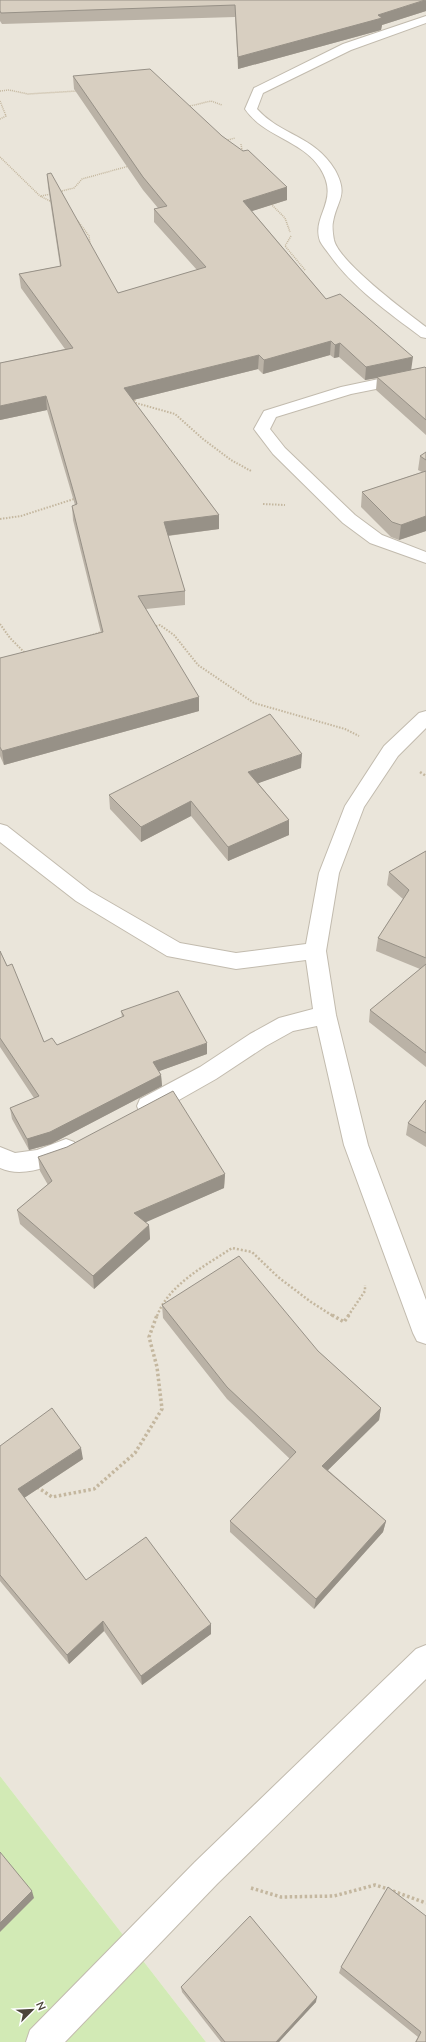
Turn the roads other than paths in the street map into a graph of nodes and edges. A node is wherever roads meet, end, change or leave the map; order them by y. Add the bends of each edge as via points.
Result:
1 (426, 19) edge
2 (426, 334) edge
3 (426, 374) edge
4 (426, 558) edge
5 (426, 717) edge
6 (0, 831) edge
7 (315, 951) junction
8 (325, 1015) junction
9 (126, 1117) edge
10 (86, 1138) edge
11 (0, 1157) edge
12 (426, 1333) edge
13 (426, 1659) edge
14 (42, 2042) edge

1 - 2 street via 347,47 258,91 250,109 261,121 306,146 319,157 334,183 335,199 326,222 327,241 345,267
3 - 4 street via 304,402 270,414 262,429 279,451 349,519 376,539
5 - 7 street via 391,751 355,806 329,873
6 - 7 street via 83,896 174,950 236,961
7 - 8 street
8 - 9 street via 287,1024 208,1073
8 - 12 street via 356,1145
10 - 11 street via 38,1160 12,1163
13 - 14 street via 206,1873

